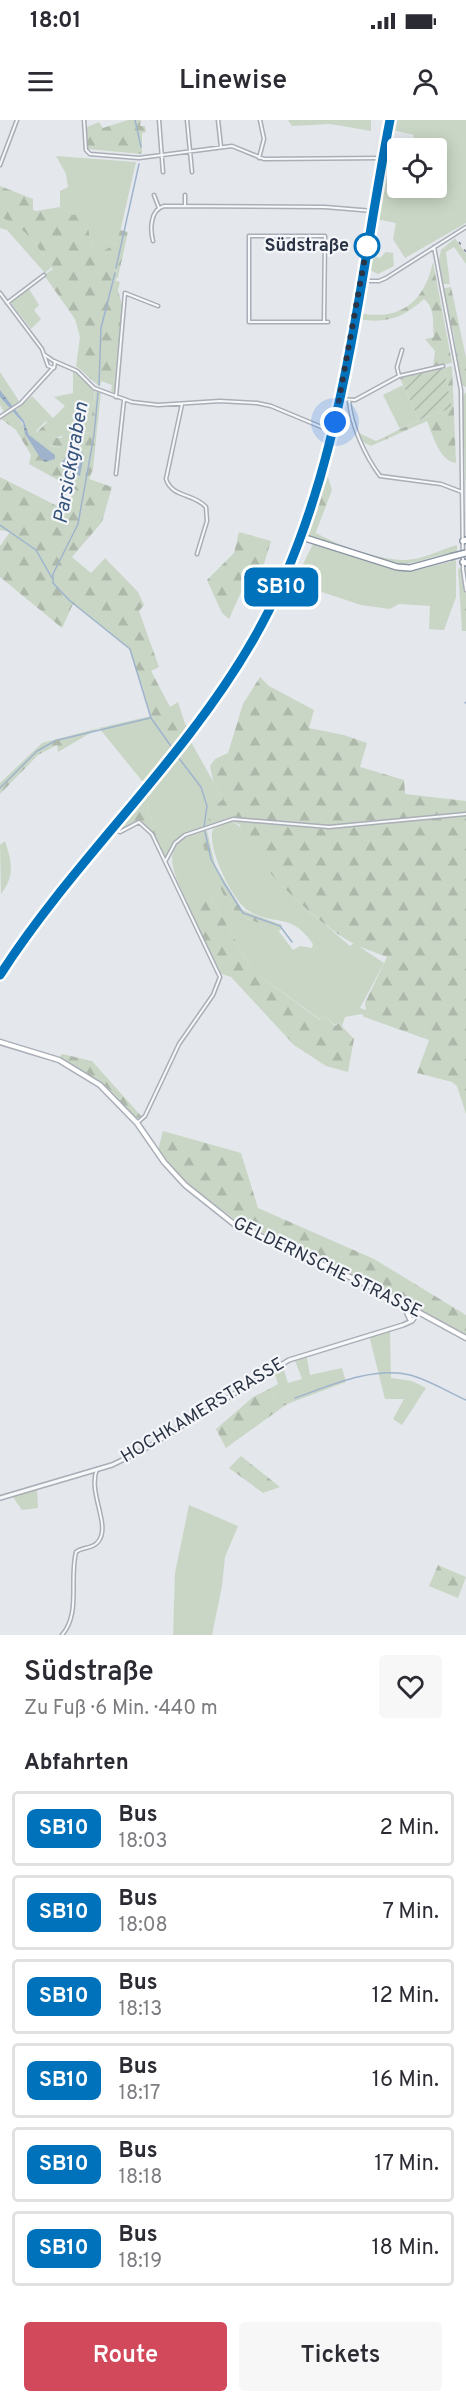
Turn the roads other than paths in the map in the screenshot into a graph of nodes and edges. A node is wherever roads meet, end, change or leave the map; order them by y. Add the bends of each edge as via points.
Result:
1 (16, 120) edge
2 (84, 120) edge
3 (159, 120) edge
4 (187, 120) edge
5 (218, 120) edge
6 (260, 120) edge
7 (390, 120) edge
8 (221, 147) junction
9 (191, 151) junction
10 (163, 155) junction
11 (259, 158) junction
12 (383, 158) junction
13 (0, 165) edge
14 (163, 172) dead end
15 (192, 172) dead end
16 (154, 195) dead end
17 (185, 195) dead end
18 (184, 206) junction
19 (159, 208) junction
20 (373, 211) junction
21 (466, 227) edge
22 (153, 242) dead end
23 (434, 247) junction
24 (44, 275) dead end
25 (361, 281) junction
26 (0, 293) edge
27 (7, 303) junction
28 (158, 306) dead end
29 (326, 322) joint
30 (402, 350) dead end
31 (45, 355) junction
32 (54, 360) junction
33 (48, 364) junction
34 (443, 366) dead end
35 (53, 368) junction
36 (71, 368) junction
37 (47, 374) junction
38 (399, 376) junction
39 (466, 389) edge
40 (461, 390) junction
41 (116, 397) junction
42 (339, 399) junction
43 (124, 400) junction
44 (349, 400) junction
45 (182, 404) junction
46 (0, 417) edge
47 (332, 432) junction
48 (116, 474) dead end
49 (462, 492) junction
50 (302, 537) junction
51 (465, 541) edge
52 (466, 553) edge
53 (197, 554) dead end
54 (465, 563) edge
55 (466, 590) edge
56 (466, 814) edge
57 (112, 830) junction
58 (166, 860) junction
59 (0, 975) edge
60 (0, 1042) edge
61 (137, 1123) junction
62 (402, 1303) junction
63 (417, 1311) junction
64 (410, 1318) junction
65 (406, 1324) junction
66 (466, 1338) edge
67 (97, 1469) junction
68 (0, 1498) edge
69 (62, 1635) edge

1 - 13 street
2 - 10 street via 87,152 135,158
3 - 10 street
4 - 9 street
5 - 8 street
6 - 11 street via 264,141
7 - 12 main road
8 - 9 street
8 - 11 street via 241,148
9 - 10 street
9 - 15 street
10 - 14 street
11 - 12 street
12 - 20 main road
16 - 19 street
17 - 18 street
18 - 19 street
18 - 20 street
19 - 22 street via 152,228
20 - 25 main road
21 - 23 street
23 - 25 street via 386,278
23 - 40 street
24 - 27 street
25 - 42 main road
26 - 27 street
27 - 31 street
28 - 41 street via 125,293
29 - 29 street via 249,322 249,236 325,236
30 - 38 street via 397,367
31 - 32 street
31 - 33 street
32 - 33 street
32 - 35 street
32 - 36 street
33 - 35 street
33 - 37 street
34 - 38 street
35 - 36 street
35 - 37 street
36 - 41 street via 90,386
37 - 46 street
38 - 44 street
39 - 40 street
40 - 49 street
41 - 43 street
42 - 44 street
42 - 47 main road
43 - 45 street
43 - 48 street
44 - 49 street via 364,449 379,476 441,484
45 - 47 street via 257,403
45 - 53 street via 166,479 173,491 206,507 207,521
47 - 50 main road
49 - 51 street
50 - 52 highway, bridge via 397,567 410,568
50 - 57 main road via 254,640 210,707
51 - 54 street
54 - 55 street
56 - 58 street via 330,827 239,818 179,839
57 - 58 street via 120,832 136,822 142,823 158,842
57 - 59 main road via 34,925
58 - 61 street via 220,981 179,1044 145,1116
60 - 61 main road, GELDERNSCHE STRASSE via 36,1051 79,1070 100,1085
61 - 62 main road, GELDERNSCHE STRASSE via 185,1185 234,1224
62 - 63 main road, GELDERNSCHE STRASSE
62 - 64 main road
63 - 64 street
63 - 65 street, HOCHKAMERSTRASSE
63 - 66 main road, GELDERNSCHE STRASSE
64 - 65 street
65 - 67 street, HOCHKAMERSTRASSE via 289,1360 143,1450
67 - 68 street, HOCHKAMERSTRASSE
67 - 69 street via 94,1497 103,1532 94,1545 76,1552 73,1619

